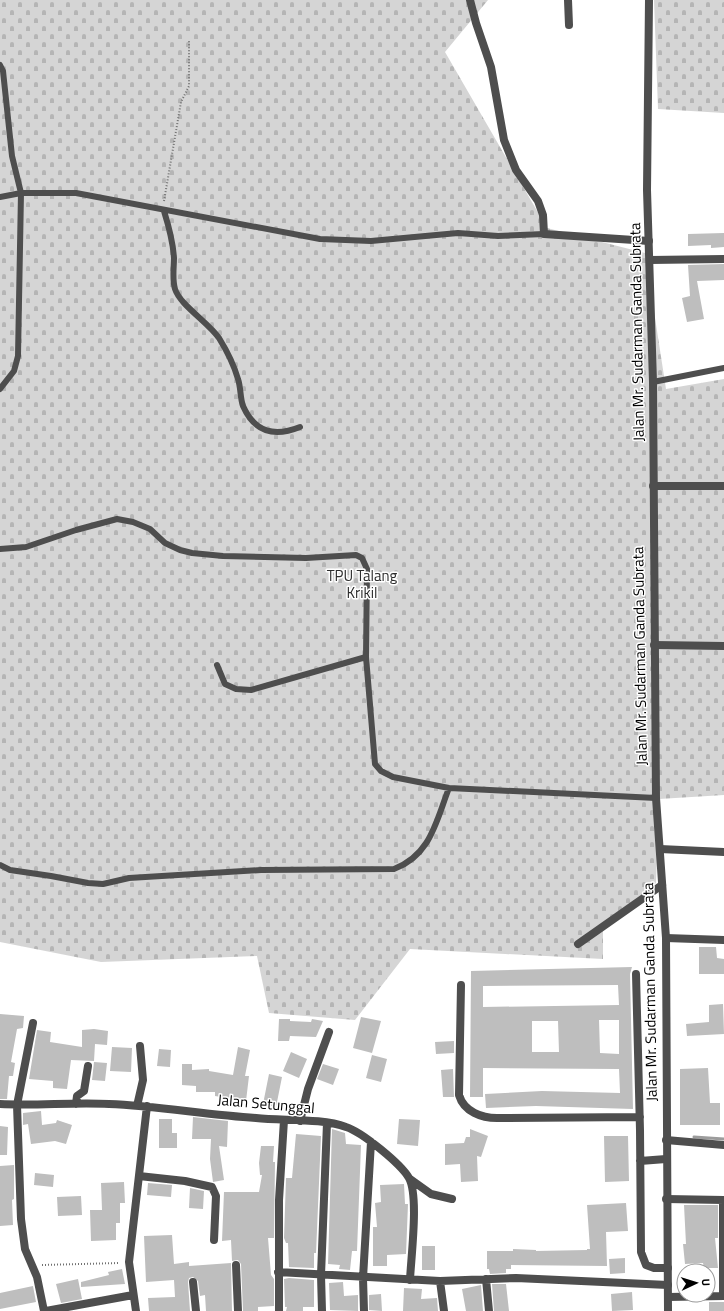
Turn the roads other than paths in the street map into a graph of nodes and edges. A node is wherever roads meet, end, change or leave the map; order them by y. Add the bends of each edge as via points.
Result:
1 (470, 0) edge
2 (568, 0) edge
3 (649, 0) edge
4 (569, 25) dead end
5 (0, 65) edge
6 (21, 193) junction
7 (0, 197) edge
8 (164, 211) junction
9 (544, 234) junction
10 (649, 241) junction
11 (724, 259) edge
12 (650, 260) junction
13 (724, 368) edge
14 (653, 382) junction
15 (0, 389) edge
16 (300, 426) dead end
17 (653, 486) junction
18 (724, 486) edge
19 (0, 549) edge
20 (654, 645) junction
21 (724, 646) edge
22 (366, 658) junction
23 (217, 665) dead end
24 (449, 788) junction
25 (656, 798) junction
26 (660, 849) junction
27 (724, 852) edge
28 (0, 865) edge
29 (662, 884) junction
30 (666, 938) junction
31 (724, 940) edge
32 (578, 944) dead end
33 (636, 974) dead end
34 (461, 985) dead end
35 (33, 1023) dead end
36 (329, 1032) dead end
37 (140, 1046) dead end
38 (88, 1066) dead end
39 (0, 1104) edge
40 (76, 1104) junction
41 (17, 1105) junction
42 (137, 1106) junction
43 (147, 1106) junction
44 (640, 1118) junction
45 (284, 1120) junction
46 (300, 1121) junction
47 (327, 1123) junction
48 (666, 1140) junction
49 (371, 1142) junction
50 (724, 1145) edge
51 (666, 1159) junction
52 (640, 1161) junction
53 (139, 1176) junction
54 (409, 1179) junction
55 (452, 1199) dead end
56 (666, 1199) junction
57 (724, 1200) edge
58 (214, 1240) dead end
59 (236, 1266) dead end
60 (668, 1268) junction
61 (278, 1272) junction
62 (321, 1275) junction
63 (363, 1278) junction
64 (486, 1279) junction
65 (410, 1280) junction
66 (440, 1281) junction
67 (193, 1282) dead end
68 (668, 1285) junction
69 (133, 1295) junction
70 (723, 1296) edge
71 (668, 1297) junction
72 (45, 1311) edge
73 (136, 1311) edge
74 (196, 1311) edge
75 (238, 1311) edge
76 (279, 1311) edge
77 (322, 1311) edge
78 (364, 1311) edge
79 (444, 1311) edge
80 (489, 1311) edge
81 (668, 1311) edge

1 - 9 street via 491,66 504,140 516,170 538,201 543,215
2 - 4 street
3 - 10 street, Jalan Mr. Sudarman Ganda Subrata
5 - 6 lane via 3,71 12,156
6 - 7 lane
6 - 8 lane via 76,193
6 - 15 lane via 18,356 14,371
8 - 9 lane via 332,240 371,241 458,233 498,236
8 - 16 lane via 171,232 175,289 180,298 212,327 226,349 238,380 243,405 252,420 261,428 275,433 286,432
9 - 10 street
10 - 12 street, Jalan Mr. Sudarman Ganda Subrata
11 - 12 street
12 - 14 street, Jalan Mr. Sudarman Ganda Subrata
13 - 14 lane
14 - 17 street, Jalan Mr. Sudarman Ganda Subrata
17 - 18 street
17 - 20 street, Jalan Mr. Sudarman Ganda Subrata
19 - 22 lane via 26,547 117,519 150,529 165,543 192,553 306,558 356,555 362,558 367,569
20 - 21 street
20 - 25 street, Jalan Mr. Sudarman Ganda Subrata
22 - 23 lane via 251,690 236,689 225,684
22 - 24 lane via 376,764 381,772 393,777
24 - 25 lane
24 - 28 lane via 430,838 422,851 404,866 394,870 262,870 129,878 103,884 10,870
25 - 26 street, Jalan Mr. Sudarman Ganda Subrata
26 - 27 street
26 - 29 street, Jalan Mr. Sudarman Ganda Subrata
29 - 30 street, Jalan Mr. Sudarman Ganda Subrata
29 - 32 street
30 - 31 street
30 - 48 street, Jalan Mr. Sudarman Ganda Subrata
33 - 44 street
34 - 44 street via 460,1095 468,1109 485,1117 497,1118
35 - 41 street
36 - 46 street via 308,1089
37 - 42 street via 143,1080
38 - 40 street via 84,1091 77,1096
39 - 41 street, Jalan Setunggal
40 - 41 street, Jalan Setunggal
40 - 42 street, Jalan Setunggal
41 - 72 street via 21,1219 25,1249
42 - 43 street, Jalan Setunggal
43 - 45 street, Jalan Setunggal
43 - 53 street
44 - 52 street
45 - 46 street, Jalan Setunggal
45 - 61 street
46 - 47 street, Jalan Setunggal
47 - 49 street, Jalan Setunggal via 347,1127
47 - 62 street
48 - 50 street
48 - 51 street, Jalan Mr. Sudarman Ganda Subrata
49 - 54 street, Jalan Setunggal
49 - 63 street
51 - 52 street
51 - 56 street, Jalan Mr. Sudarman Ganda Subrata
52 - 60 street via 641,1252 646,1265
53 - 58 street via 212,1187 216,1196
53 - 69 street via 129,1262
54 - 55 street, Jalan Setunggal via 431,1194
54 - 65 street via 413,1194
56 - 57 street
56 - 60 street, Jalan Mr. Sudarman Ganda Subrata
57 - 70 street
59 - 75 street
60 - 68 street, Jalan Mr. Sudarman Ganda Subrata
61 - 62 street
61 - 76 street
62 - 63 street
62 - 77 street
63 - 65 street
63 - 78 street
64 - 66 street
64 - 68 street
64 - 80 street
65 - 66 street
66 - 79 street
67 - 74 street
68 - 71 street, Jalan Mr. Sudarman Ganda Subrata
69 - 72 street
69 - 73 street
70 - 71 street
71 - 81 street, Jalan Mr. Sudarman Ganda Subrata

